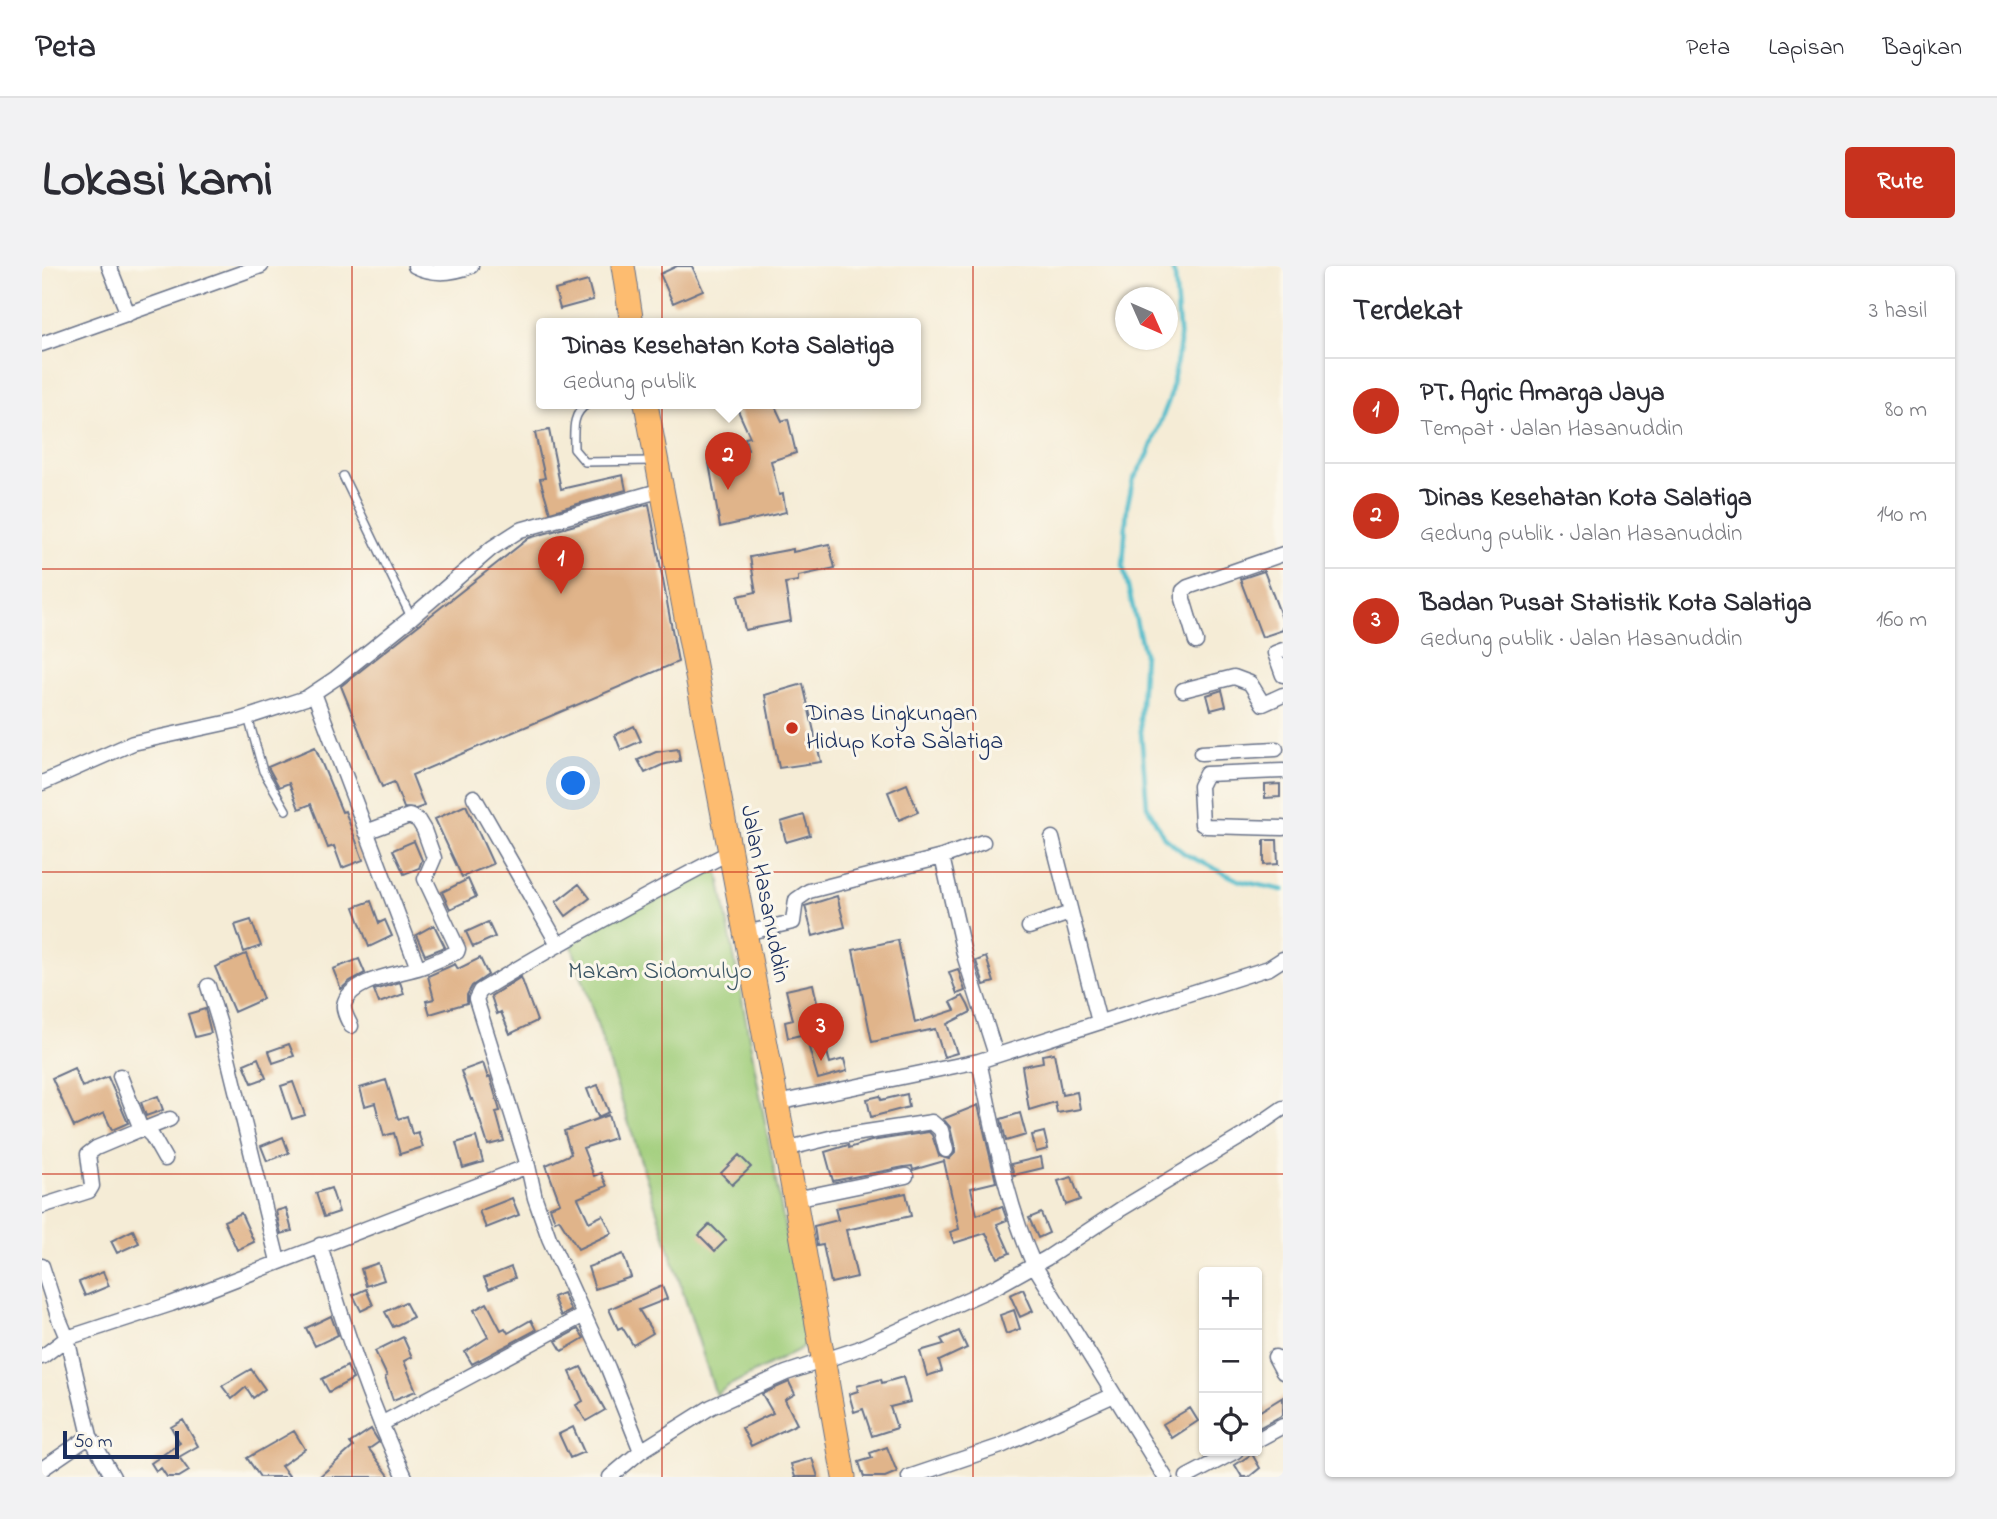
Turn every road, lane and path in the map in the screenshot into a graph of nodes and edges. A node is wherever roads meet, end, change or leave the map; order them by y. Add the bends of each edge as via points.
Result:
1 (109, 266) edge
2 (261, 266) edge
3 (415, 266) edge
4 (471, 266) edge
5 (622, 266) edge
6 (128, 314) junction
7 (631, 318) edge
8 (42, 344) edge
9 (581, 409) edge
10 (647, 409) edge
11 (657, 461) junction
12 (343, 476) dead end
13 (662, 490) junction
14 (1283, 554) edge
15 (412, 617) junction
16 (1196, 642) dead end
17 (1283, 650) edge
18 (1283, 675) edge
19 (1182, 690) dead end
20 (314, 693) junction
21 (1283, 695) edge
22 (248, 717) junction
23 (1280, 747) edge
24 (1201, 753) dead end
25 (1283, 771) edge
26 (42, 783) edge
27 (474, 797) dead end
28 (286, 810) dead end
29 (1283, 828) edge
30 (366, 832) junction
31 (1052, 838) dead end
32 (983, 842) dead end
33 (730, 852) junction
34 (942, 857) junction
35 (1070, 913) junction
36 (1029, 927) dead end
37 (745, 933) junction
38 (558, 944) junction
39 (1283, 959) edge
40 (418, 968) junction
41 (208, 986) dead end
42 (1099, 1022) junction
43 (351, 1026) dead end
44 (996, 1055) junction
45 (979, 1061) junction
46 (120, 1076) dead end
47 (777, 1103) junction
48 (1283, 1108) edge
49 (170, 1119) dead end
50 (143, 1129) junction
51 (785, 1149) junction
52 (946, 1150) dead end
53 (165, 1159) dead end
54 (527, 1166) junction
55 (906, 1176) dead end
56 (795, 1199) junction
57 (42, 1206) edge
58 (320, 1245) junction
59 (278, 1261) junction
60 (1034, 1265) junction
61 (42, 1266) edge
62 (584, 1315) junction
63 (67, 1338) junction
64 (42, 1357) edge
65 (1275, 1357) dead end
66 (824, 1362) junction
67 (1283, 1372) edge
68 (1114, 1395) junction
69 (381, 1424) junction
70 (1283, 1426) edge
71 (90, 1436) junction
72 (1262, 1437) edge
73 (641, 1451) junction
74 (1227, 1456) edge
75 (42, 1469) edge
76 (113, 1477) edge
77 (405, 1477) edge
78 (610, 1477) edge
79 (844, 1477) edge
80 (909, 1477) edge
81 (1165, 1477) edge
82 (1187, 1477) edge

1 - 6 street
2 - 6 street
3 - 4 street via 446,272
5 - 7 main road
6 - 8 street
9 - 11 lane via 574,420 574,449 585,462
10 - 11 main road, Jalan Hasanuddin
11 - 13 main road, Jalan Hasanuddin
12 - 15 lane
13 - 15 street via 520,530 492,548
13 - 33 main road, Jalan Hasanuddin
14 - 16 street via 1183,591
15 - 20 street
17 - 18 street via 1275,653
19 - 21 street via 1234,677 1250,683 1263,704
20 - 22 street
20 - 30 street
22 - 26 street via 133,743
22 - 28 lane via 263,771
23 - 24 street
23 - 25 street
25 - 29 street via 1206,774 1200,786 1202,824
27 - 38 street
30 - 40 street
30 - 40 street via 408,816 418,820 424,830 434,858 425,880 458,949
31 - 35 street
32 - 34 street
33 - 37 main road, Jalan Hasanuddin
33 - 38 street
34 - 37 street via 809,891 796,900 793,922
34 - 44 street via 965,958
35 - 36 street
35 - 42 street
37 - 47 main road, Jalan Hasanuddin
38 - 54 street via 480,991 476,999
39 - 42 street via 1269,968
40 - 43 street via 387,974 348,996 344,1010
41 - 59 street
42 - 44 street
44 - 45 street
45 - 47 street
45 - 60 street via 1004,1180
46 - 50 street
47 - 51 main road, Jalan Hasanuddin
48 - 60 street
49 - 50 street
50 - 53 street
50 - 57 street via 88,1154 89,1191
51 - 52 street via 932,1122 942,1130
51 - 56 main road, Jalan Hasanuddin
54 - 58 street
54 - 62 street via 549,1238
55 - 56 street
56 - 66 main road, Jalan Hasanuddin
58 - 59 street
58 - 69 street
59 - 63 street via 171,1304
60 - 66 street via 997,1286
60 - 68 street
61 - 63 street
62 - 69 street
62 - 73 street
63 - 64 street
63 - 71 street
65 - 67 street
66 - 73 street via 786,1373 710,1407
66 - 79 main road, Jalan Hasanuddin
68 - 80 street via 1001,1446
68 - 81 street
69 - 77 street
70 - 72 street
71 - 75 street
71 - 76 street
73 - 78 street
74 - 82 street

